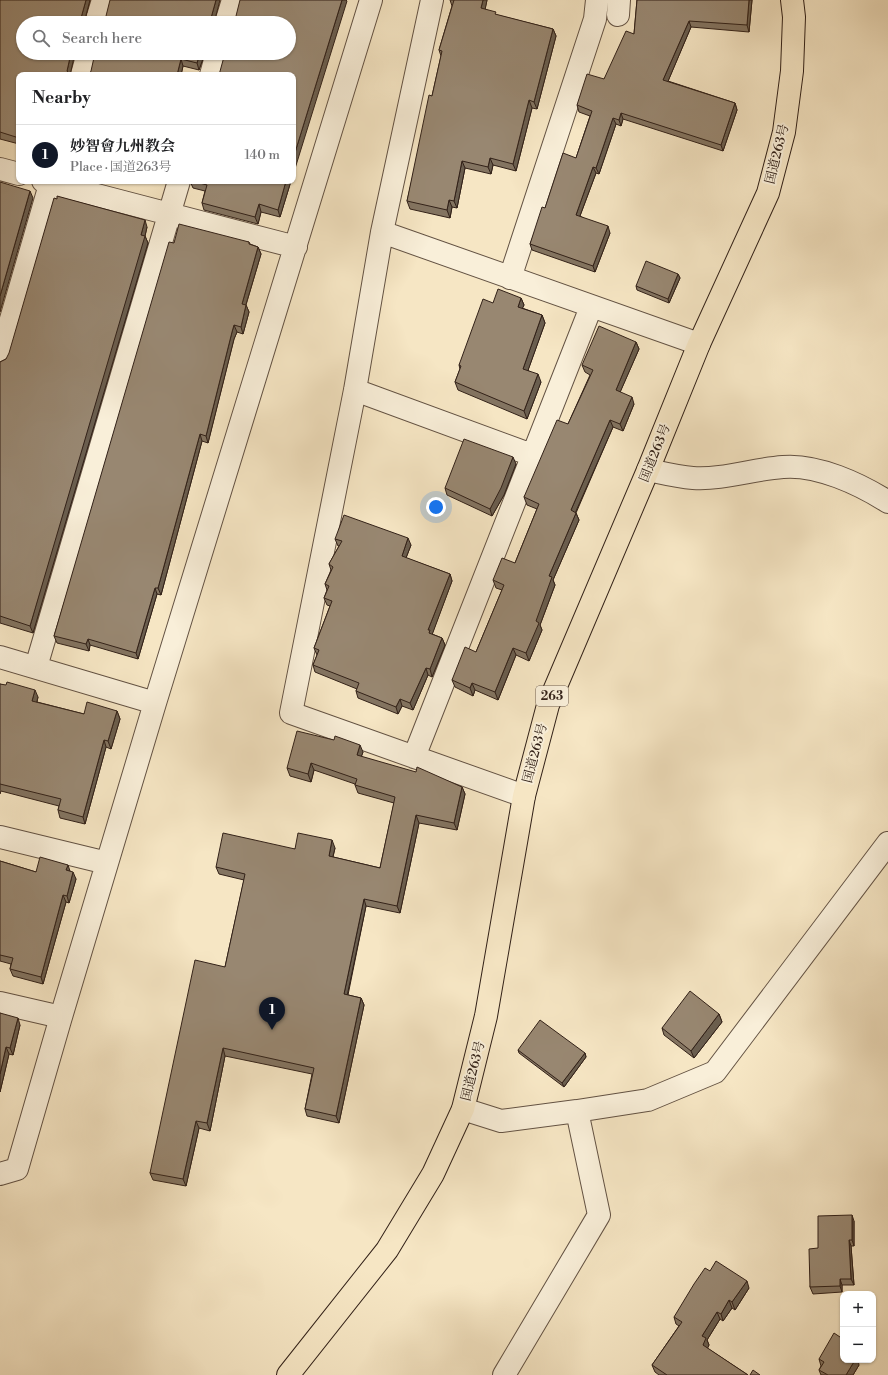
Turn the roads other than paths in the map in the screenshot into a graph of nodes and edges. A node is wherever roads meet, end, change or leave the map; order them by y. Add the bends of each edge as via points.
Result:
1 (103, 0) edge
2 (233, 0) edge
3 (371, 0) edge
4 (432, 0) edge
5 (597, 0) edge
6 (792, 0) edge
7 (98, 16) edge
8 (228, 16) edge
9 (86, 60) edge
10 (215, 60) edge
11 (83, 72) edge
12 (212, 72) edge
13 (0, 169) edge
14 (16, 173) edge
15 (47, 184) edge
16 (56, 184) edge
17 (178, 184) edge
18 (170, 214) junction
19 (382, 232) junction
20 (296, 247) junction
21 (510, 278) junction
22 (591, 307) junction
23 (699, 344) junction
24 (0, 357) edge
25 (355, 390) junction
26 (532, 455) junction
27 (648, 470) junction
28 (888, 502) edge
29 (0, 657) edge
30 (36, 668) junction
31 (155, 703) junction
32 (414, 757) junction
33 (524, 796) junction
34 (0, 837) edge
35 (888, 843) edge
36 (107, 863) junction
37 (0, 1003) edge
38 (61, 1017) junction
39 (463, 1109) junction
40 (577, 1111) junction
41 (0, 1174) edge
42 (288, 1375) edge
43 (504, 1375) edge

1 - 7 street
2 - 8 street
3 - 20 street
4 - 19 street
5 - 21 street via 595,19
6 - 23 highway, 国道263号 / 263 via 792,71 784,132 770,185
9 - 11 street
10 - 12 street
13 - 14 street
15 - 24 street
16 - 18 street
17 - 18 street
18 - 20 street
18 - 30 street
19 - 21 street
19 - 25 street
20 - 31 street
21 - 22 street
22 - 23 street
22 - 26 street
23 - 27 highway, 国道263号 / 263
25 - 26 street
25 - 32 street via 291,713
26 - 32 street
27 - 28 street via 693,478 746,474 784,466 844,478
27 - 33 highway, 国道263号 / 263 via 548,705
29 - 30 street
30 - 31 street
31 - 36 street
32 - 33 street
33 - 39 highway, 国道263号 / 263 via 486,1016
34 - 36 street
35 - 40 street via 715,1072 648,1100
36 - 38 street
37 - 38 street
38 - 41 street via 16,1169
39 - 40 street via 501,1121
39 - 42 highway, 国道263号 / 263 via 433,1174 387,1250
40 - 43 street via 599,1215

